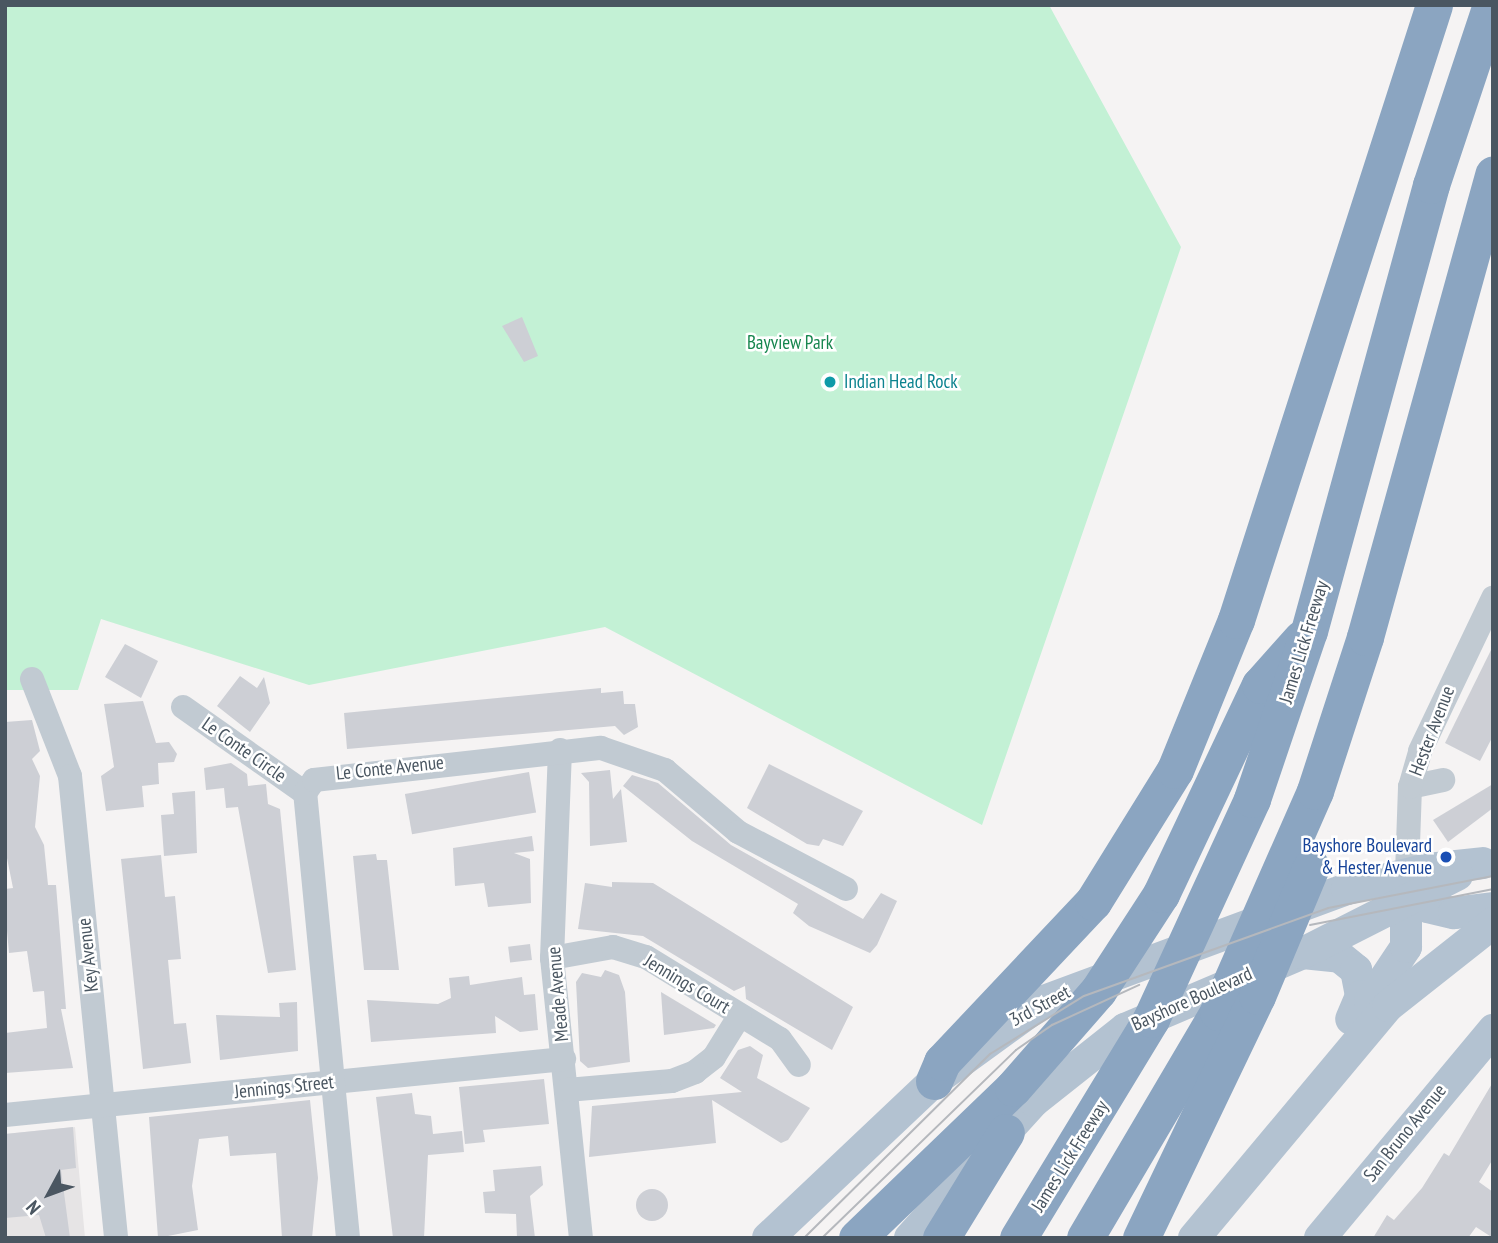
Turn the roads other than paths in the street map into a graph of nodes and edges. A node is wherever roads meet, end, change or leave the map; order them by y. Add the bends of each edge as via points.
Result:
1 (1434, 5) edge
2 (1491, 5) edge
3 (1493, 174) edge
4 (1492, 601) edge
5 (1309, 631) junction
6 (1365, 638) junction
7 (32, 680) dead end
8 (183, 707) dead end
9 (560, 750) junction
10 (1443, 780) dead end
11 (1410, 787) junction
12 (305, 793) junction
13 (1488, 861) edge
14 (846, 889) dead end
15 (1410, 889) junction
16 (1493, 908) edge
17 (1493, 923) edge
18 (1303, 953) junction
19 (552, 958) junction
20 (740, 1015) junction
21 (1348, 1027) junction
22 (1488, 1042) edge
23 (564, 1059) junction
24 (799, 1065) dead end
25 (934, 1081) junction
26 (334, 1082) junction
27 (567, 1090) junction
28 (103, 1105) junction
29 (5, 1115) edge
30 (1006, 1132) junction
31 (1249, 1167) junction
32 (116, 1238) edge
33 (348, 1238) edge
34 (581, 1238) edge
35 (768, 1238) edge
36 (857, 1238) edge
37 (910, 1238) edge
38 (941, 1238) edge
39 (1017, 1238) edge
40 (1085, 1238) edge
41 (1141, 1238) edge
42 (1194, 1238) edge
43 (1320, 1238) edge

1 - 25 highway via 1236,620 1180,759 1093,902 942,1062
2 - 5 highway, James Lick Freeway via 1432,185
3 - 6 highway
4 - 11 street, Hester Avenue via 1433,718
5 - 36 highway via 1260,685 1181,856 1098,991 1042,1058
5 - 39 highway, James Lick Freeway via 1252,799 1187,949 1112,1090
6 - 40 highway via 1315,791 1252,942 1174,1094
6 - 41 highway via 1342,758 1307,878
7 - 28 street, Key Avenue via 70,776
8 - 12 street, Le Conte Circle
9 - 12 street, Le Conte Avenue via 327,774
9 - 14 street, Le Conte Avenue via 601,748 666,770 738,832
9 - 19 street, Meade Avenue
10 - 11 street
11 - 15 street, Hester Avenue
12 - 26 street
13 - 15 main road, Bayshore Boulevard
15 - 16 main road via 1441,911
15 - 18 main road, Bayshore Boulevard via 1355,926
15 - 21 main road via 1401,959
15 - 25 main road, 3rd Street via 1376,881 1044,1001
17 - 31 main road via 1416,978 1308,1109
18 - 21 main road via 1340,957 1361,982
18 - 30 main road, Bayshore Boulevard via 1125,1028 1060,1077
19 - 20 street, Jennings Court via 624,950
19 - 23 street, Meade Avenue
20 - 24 street, Jennings Court via 780,1039
20 - 27 street, Jennings Court via 714,1057 695,1072 672,1081
21 - 31 main road
22 - 43 main road, San Bruno Avenue
23 - 26 street, Jennings Street
23 - 27 street, Meade Avenue
25 - 35 main road, 3rd Street
26 - 28 street, Jennings Street
26 - 33 street
27 - 34 street, Meade Avenue
28 - 29 street, Jennings Street
28 - 32 street, Key Avenue
30 - 37 main road, Bayshore Boulevard
30 - 38 highway
31 - 42 main road

